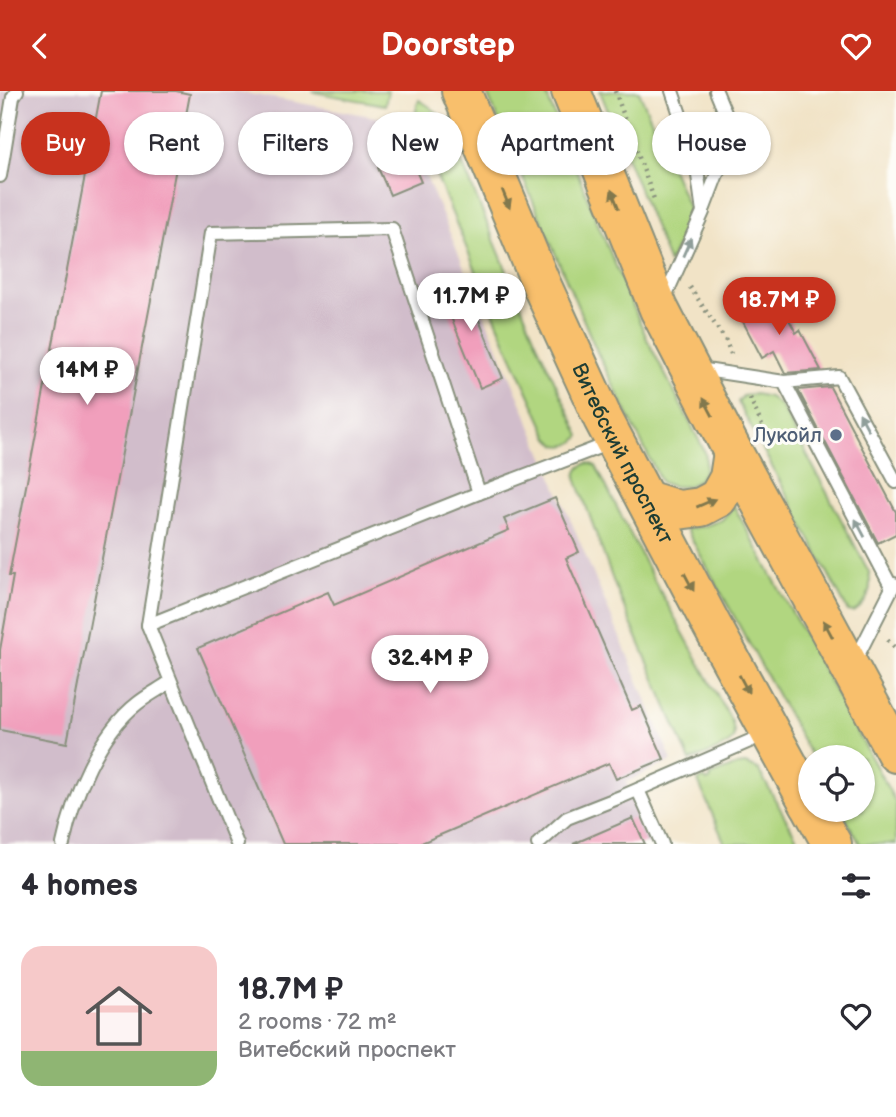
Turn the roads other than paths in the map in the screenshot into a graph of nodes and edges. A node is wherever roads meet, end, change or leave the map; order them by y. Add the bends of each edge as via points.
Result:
1 (17, 91) edge
2 (461, 91) edge
3 (572, 91) edge
4 (672, 91) edge
5 (716, 91) edge
6 (0, 176) edge
7 (703, 212) junction
8 (659, 309) junction
9 (688, 367) junction
10 (784, 382) junction
11 (615, 441) junction
12 (733, 452) junction
13 (896, 482) edge
14 (479, 493) junction
15 (646, 500) junction
16 (894, 584) edge
17 (148, 625) junction
18 (850, 671) junction
19 (170, 682) junction
20 (770, 732) junction
21 (895, 751) edge
22 (798, 782) edge
23 (638, 790) junction
24 (820, 822) edge
25 (64, 844) edge
26 (237, 844) edge
27 (538, 844) edge
28 (662, 844) edge
29 (832, 844) edge

1 - 6 lane
2 -> 11 main road, Витебский проспект via 542,286
8 -> 3 main road
4 - 7 lane via 696,161
5 - 7 lane via 733,132
8 -> 7 lane
8 - 9 main road
9 - 10 lane
12 -> 9 main road
13 -> 10 lane via 839,377
16 -> 10 lane
11 - 14 lane
11 - 15 main road, Витебский проспект
15 -> 12 main road via 678,510 701,507 718,498 729,478
18 -> 12 main road
14 - 17 lane
14 - 17 lane via 392,229 211,233
15 -> 20 main road, Витебский проспект
16 - 18 lane
17 - 19 lane
18 - 21 main road
19 - 25 lane via 137,703 110,732 83,779
19 - 26 lane
20 - 22 main road, Витебский проспект
20 - 23 lane
23 - 27 lane via 567,818
23 - 28 lane
24 - 29 main road

